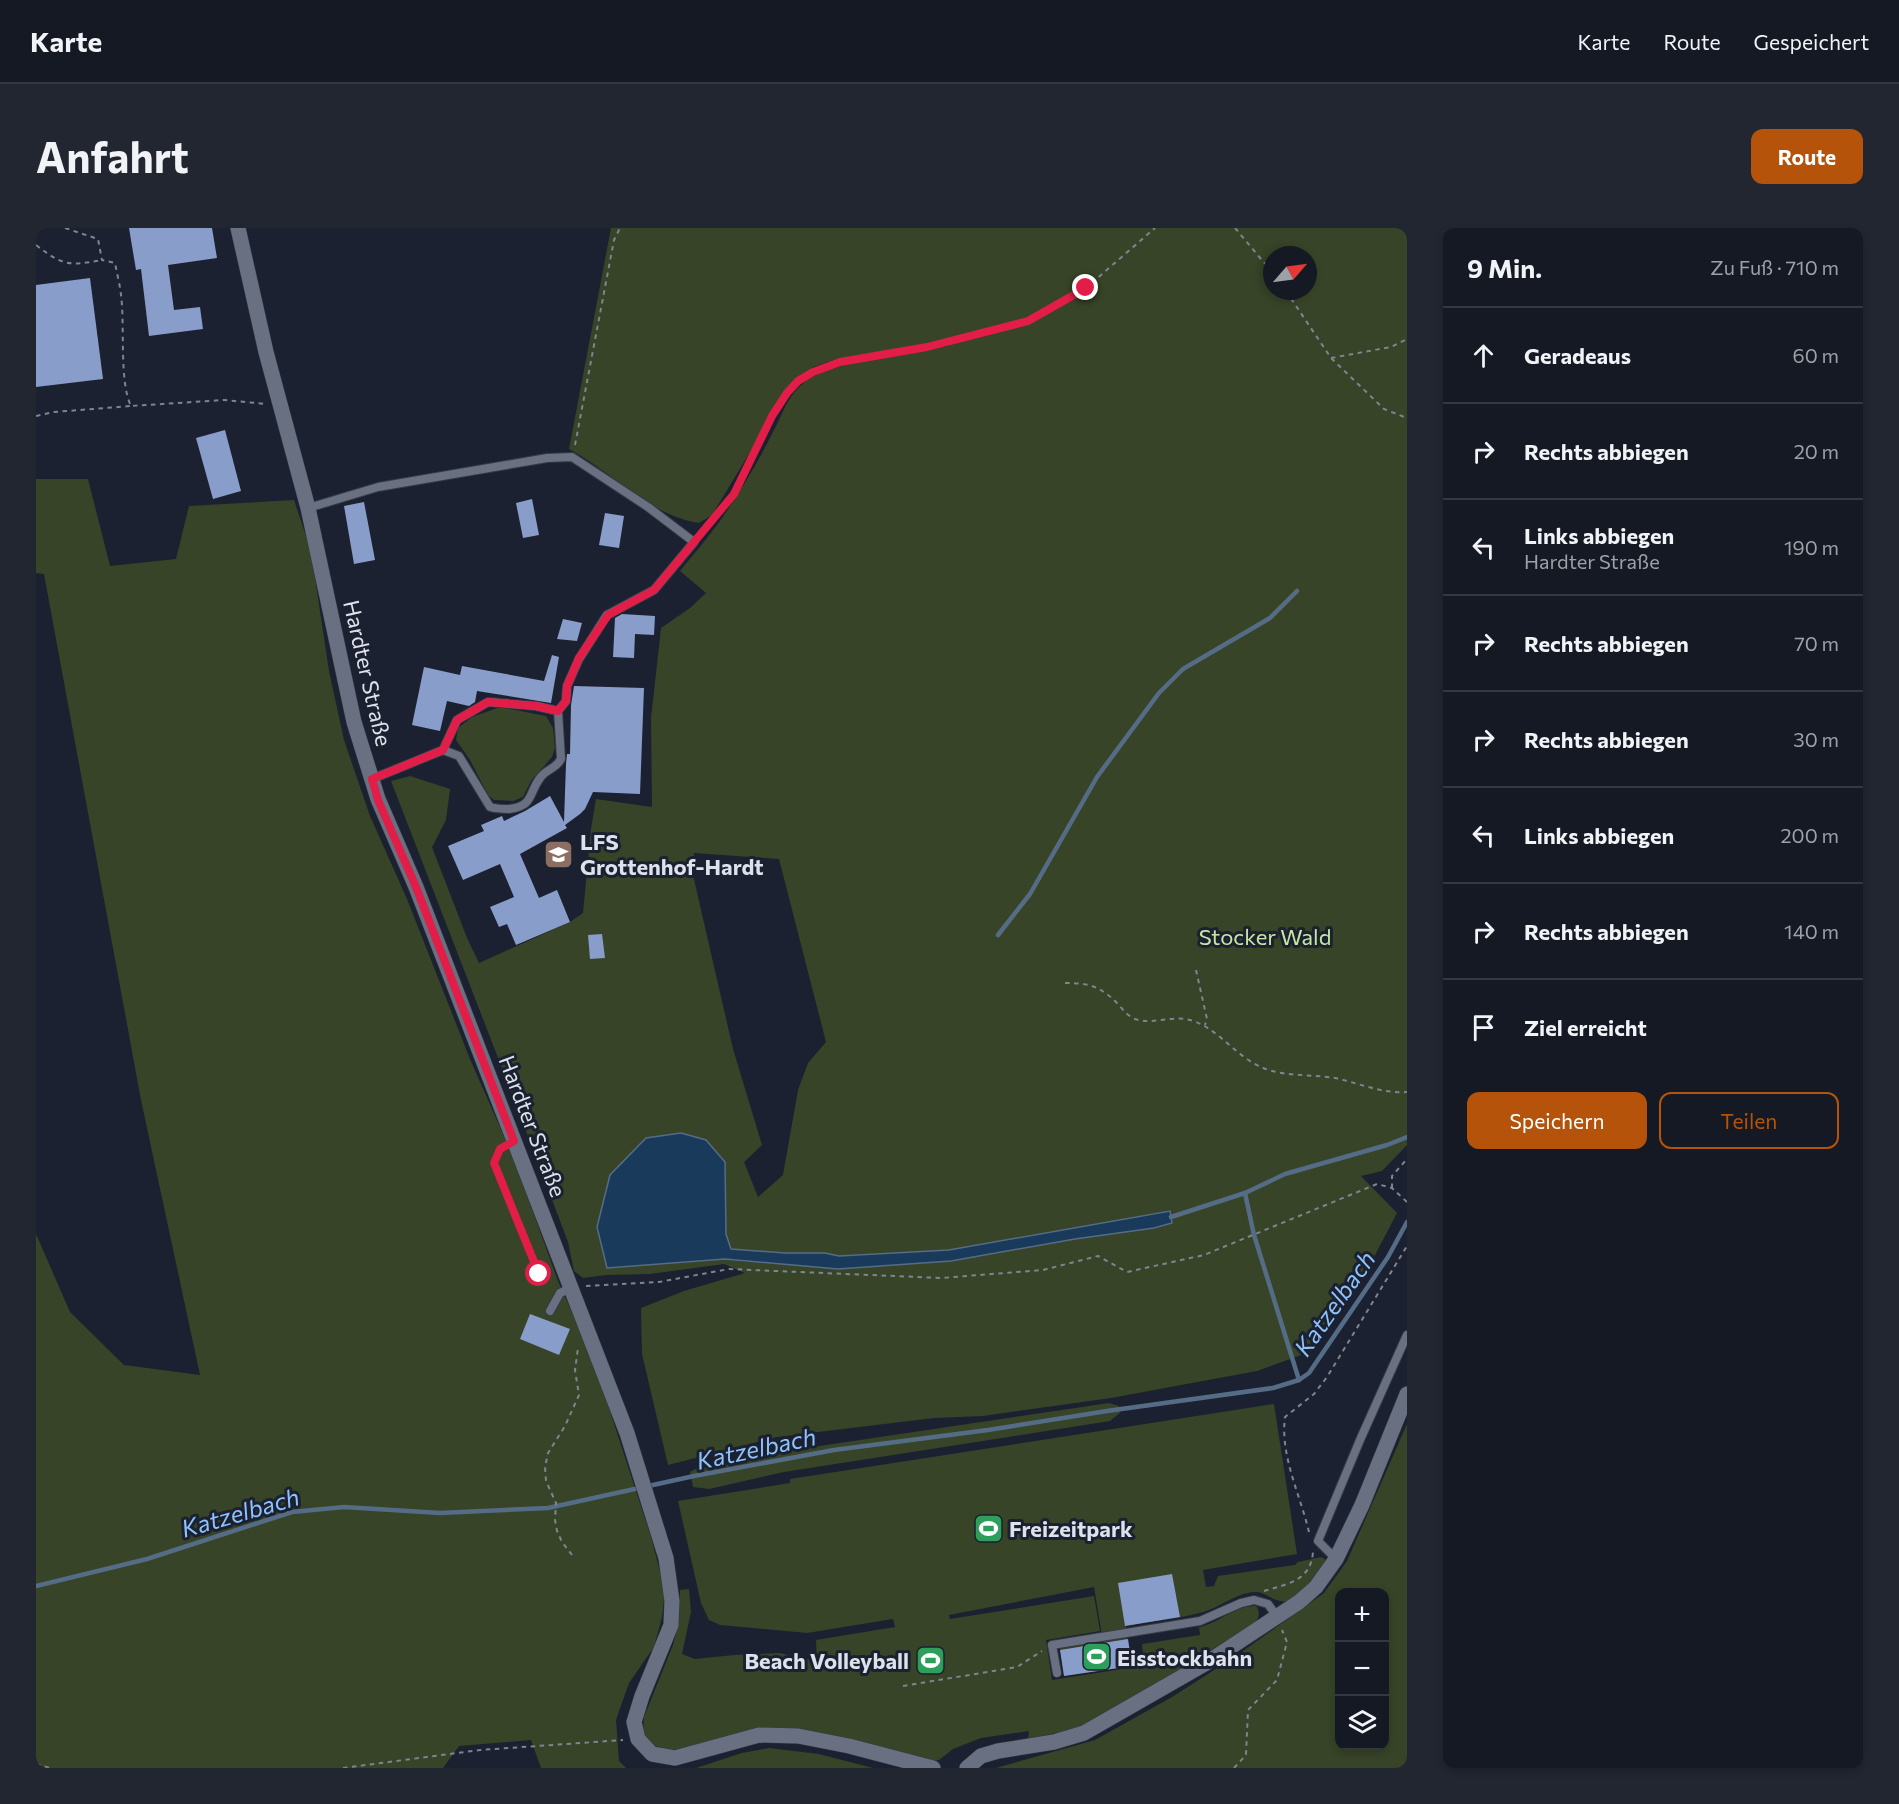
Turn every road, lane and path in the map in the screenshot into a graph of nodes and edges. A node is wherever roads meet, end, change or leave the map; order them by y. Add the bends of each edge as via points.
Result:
1 (65, 228) edge
2 (238, 228) edge
3 (620, 228) edge
4 (1155, 228) edge
5 (1235, 228) edge
6 (36, 245) edge
7 (102, 260) junction
8 (1263, 261) edge
9 (1292, 300) edge
10 (1407, 339) edge
11 (1331, 358) junction
12 (280, 405) junction
13 (132, 406) junction
14 (36, 416) edge
15 (1407, 418) edge
16 (572, 457) junction
17 (308, 508) junction
18 (694, 542) junction
19 (558, 711) junction
20 (443, 750) junction
21 (372, 779) junction
22 (1196, 970) dead end
23 (1065, 983) dead end
24 (1205, 1025) junction
25 (1407, 1092) edge
26 (514, 1141) junction
27 (1407, 1159) edge
28 (1392, 1188) junction
29 (1407, 1202) edge
30 (1407, 1246) edge
31 (539, 1274) dead end
32 (571, 1288) junction
33 (550, 1311) dead end
34 (1407, 1335) edge
35 (575, 1340) dead end
36 (1407, 1394) edge
37 (1311, 1540) dead end
38 (1313, 1548) dead end
39 (572, 1555) dead end
40 (1336, 1559) junction
41 (1254, 1600) junction
42 (1278, 1618) junction
43 (1052, 1645) junction
44 (1057, 1673) dead end
45 (903, 1686) dead end
46 (638, 1739) junction
47 (36, 1764) edge
48 (50, 1768) edge
49 (343, 1768) edge
50 (933, 1768) edge
51 (967, 1768) edge
52 (1234, 1768) edge

1 - 7 path via 98,239
2 - 12 street, Hardter Straße
3 - 16 path via 614,240
4 - 18 path via 1086,288 1028,321 927,347 840,362 798,381 772,416 734,494
5 - 8 path
6 - 7 path via 62,263
7 - 13 path via 115,263 122,295 124,366
9 - 11 path
10 - 11 path via 1391,347
11 - 15 path via 1384,409
12 - 13 path via 224,400
12 - 17 street, Hardter Straße
13 - 14 path
16 - 17 lane via 378,487
16 - 18 lane
17 - 21 street, Hardter Straße via 354,722
18 - 19 lane via 654,590 608,615 579,658 567,686 566,701
19 - 20 lane via 488,702 457,720
19 - 20 lane via 561,759 540,778 520,808 490,807 459,756
20 - 21 lane
21 - 26 street, Hardter Straße
22 - 24 path
23 - 24 path via 1086,983 1098,988 1135,1019 1188,1019
24 - 25 path via 1262,1068 1296,1076 1334,1078 1393,1094
26 - 31 path via 500,1149 494,1163
26 - 32 street, Hardter Straße
27 - 28 path via 1392,1176
28 - 29 path
28 - 32 path via 1377,1184 1204,1256 1127,1272 1098,1256 1042,1270 941,1278 729,1269 659,1282
30 - 37 path via 1327,1377 1314,1394 1285,1417 1283,1431 1291,1474
32 - 33 lane via 560,1293
32 - 46 street, Hardter Straße via 627,1432 666,1558 671,1625 634,1722
34 - 40 lane via 1318,1541
35 - 39 path via 579,1395 548,1453 545,1467 546,1481 556,1503 557,1531
36 - 40 street
38 - 41 path via 1312,1563 1300,1580 1259,1593
40 - 42 street via 1316,1587
41 - 42 lane via 1268,1604
41 - 43 lane via 1200,1622
42 - 51 street via 1084,1733 981,1756
42 - 52 path via 1287,1642 1277,1680 1248,1710 1246,1755
43 - 44 lane
43 - 45 path via 1017,1667
46 - 49 path via 480,1750
46 - 50 street via 652,1754 675,1758 759,1735 798,1736
47 - 48 path

